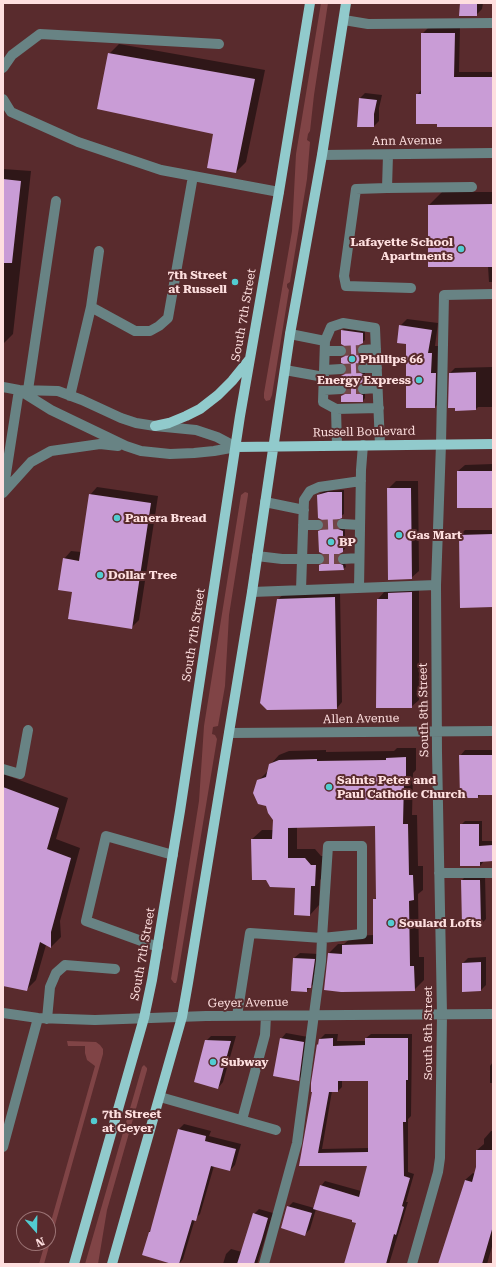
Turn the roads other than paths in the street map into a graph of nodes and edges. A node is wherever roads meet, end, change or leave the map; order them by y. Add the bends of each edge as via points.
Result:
1 (310, 3) edge
2 (346, 3) edge
3 (344, 20) junction
4 (493, 23) edge
5 (219, 44) dead end
6 (3, 68) edge
7 (3, 99) edge
8 (493, 154) edge
9 (322, 155) junction
10 (388, 155) junction
11 (193, 176) junction
12 (472, 187) dead end
13 (387, 188) junction
14 (279, 192) junction
15 (56, 201) dead end
16 (99, 251) dead end
17 (411, 288) dead end
18 (493, 294) edge
19 (91, 307) junction
20 (290, 334) junction
21 (325, 346) junction
22 (376, 349) junction
23 (341, 350) tunnel mouth
24 (363, 350) tunnel mouth
25 (250, 358) junction
26 (363, 368) tunnel mouth
27 (377, 368) junction
28 (341, 369) tunnel mouth
29 (285, 370) junction
30 (324, 373) junction
31 (3, 387) edge
32 (378, 388) junction
33 (363, 389) tunnel mouth
34 (24, 390) junction
35 (324, 390) junction
36 (341, 390) tunnel mouth
37 (70, 396) junction
38 (378, 408) junction
39 (336, 409) junction
40 (155, 426) junction
41 (441, 444) junction
42 (493, 444) edge
43 (337, 445) junction
44 (363, 445) junction
45 (380, 445) junction
46 (126, 446) junction
47 (236, 446) junction
48 (274, 446) junction
49 (361, 481) junction
50 (3, 494) edge
51 (265, 502) junction
52 (304, 510) junction
53 (342, 524) tunnel mouth
54 (303, 525) junction
55 (318, 525) tunnel mouth
56 (360, 525) junction
57 (257, 556) junction
58 (359, 558) junction
59 (319, 559) tunnel mouth
60 (343, 559) tunnel mouth
61 (302, 560) junction
62 (436, 585) junction
63 (359, 588) junction
64 (301, 590) junction
65 (252, 592) junction
66 (28, 730) dead end
67 (493, 731) edge
68 (437, 732) junction
69 (229, 733) junction
70 (3, 769) edge
71 (172, 855) junction
72 (439, 873) junction
73 (493, 873) edge
74 (322, 938) junction
75 (158, 947) junction
76 (115, 969) dead end
77 (3, 1013) edge
78 (442, 1014) junction
79 (493, 1014) edge
80 (313, 1015) junction
81 (237, 1016) junction
82 (266, 1016) junction
83 (182, 1017) junction
84 (43, 1018) junction
85 (144, 1018) junction
86 (160, 1096) junction
87 (242, 1120) junction
88 (276, 1130) dead end
89 (3, 1147) edge
90 (74, 1264) edge
91 (112, 1264) edge
92 (264, 1264) edge
93 (412, 1264) edge

1 - 14 main road, South 7th Street
2 - 3 main road
3 - 4 street via 368,24
3 - 9 main road
5 - 6 street via 40,34 12,55
7 - 11 street via 12,112 78,142 161,170
8 - 10 street, Ann Avenue
9 - 10 street, Ann Avenue
9 - 20 main road
10 - 13 street
11 - 14 street
11 - 19 street via 168,318 150,331 135,331
12 - 13 street
13 - 17 street via 356,189 344,276 346,286
14 - 25 main road, South 7th Street
15 - 34 street
16 - 19 street
18 - 41 street, South 8th Street via 444,295
19 - 37 street
20 - 21 street
20 - 29 main road
21 - 22 street via 331,328 343,323 375,328
21 - 23 street
21 - 30 street
22 - 24 street
22 - 27 street
25 - 40 main road via 232,381 200,409 170,423
25 - 47 main road, South 7th Street
26 - 27 street
27 - 32 street
28 - 30 street
29 - 30 street
29 - 48 main road
30 - 35 street
31 - 34 street, Russell Boulevard
32 - 33 street
32 - 38 street
34 - 37 street, Russell Boulevard via 58,391
34 - 46 street, Russell Boulevard via 51,410
34 - 50 street
35 - 36 street
35 - 39 street via 323,402
37 - 40 street, Russell Boulevard via 121,418
38 - 39 street
38 - 45 street
39 - 43 street
40 - 47 street, Russell Boulevard via 196,430
41 - 42 main road, Russell Boulevard
41 - 45 main road, Russell Boulevard
41 - 62 street, South 8th Street
43 - 44 main road, Russell Boulevard
43 - 48 main road, Russell Boulevard
44 - 45 main road, Russell Boulevard
44 - 49 street
46 - 47 street, Russell Boulevard via 141,451 170,454 214,451
46 - 50 street via 100,444 51,451 31,462
47 - 48 main road, Russell Boulevard
47 - 71 main road, South 7th Street
48 - 51 main road
49 - 52 street via 310,490 304,500
49 - 56 street
51 - 52 street
51 - 57 main road
52 - 54 street
53 - 56 street
54 - 55 street
54 - 61 street
56 - 58 street
57 - 61 street
57 - 65 main road
58 - 60 street
58 - 63 street
59 - 61 street
61 - 64 street
62 - 63 street
62 - 68 street, South 8th Street
63 - 64 street
64 - 65 street
65 - 69 main road
66 - 70 street via 20,774
67 - 68 street, Allen Avenue
68 - 69 street, Allen Avenue
68 - 72 street, South 8th Street
69 - 83 main road
71 - 75 main road, South 7th Street
71 - 75 street via 106,836 86,921
72 - 73 street
72 - 78 street, South 8th Street
74 - 74 street via 328,846 362,846 362,934
74 - 80 street
74 - 81 street via 250,933
75 - 85 main road, South 7th Street
76 - 84 street via 65,965 56,972
77 - 84 street, Geyer Avenue
78 - 79 street, Geyer Avenue
78 - 80 street, Geyer Avenue
78 - 93 street, South 8th Street via 440,1158
80 - 82 street, Geyer Avenue
80 - 92 street via 297,1143
81 - 82 street, Geyer Avenue
81 - 83 street, Geyer Avenue
82 - 87 street via 265,1035
83 - 85 street, Geyer Avenue
83 - 86 main road
84 - 85 street, Geyer Avenue
84 - 89 street
85 - 90 main road, South 7th Street
86 - 87 street
86 - 91 main road
87 - 88 street

